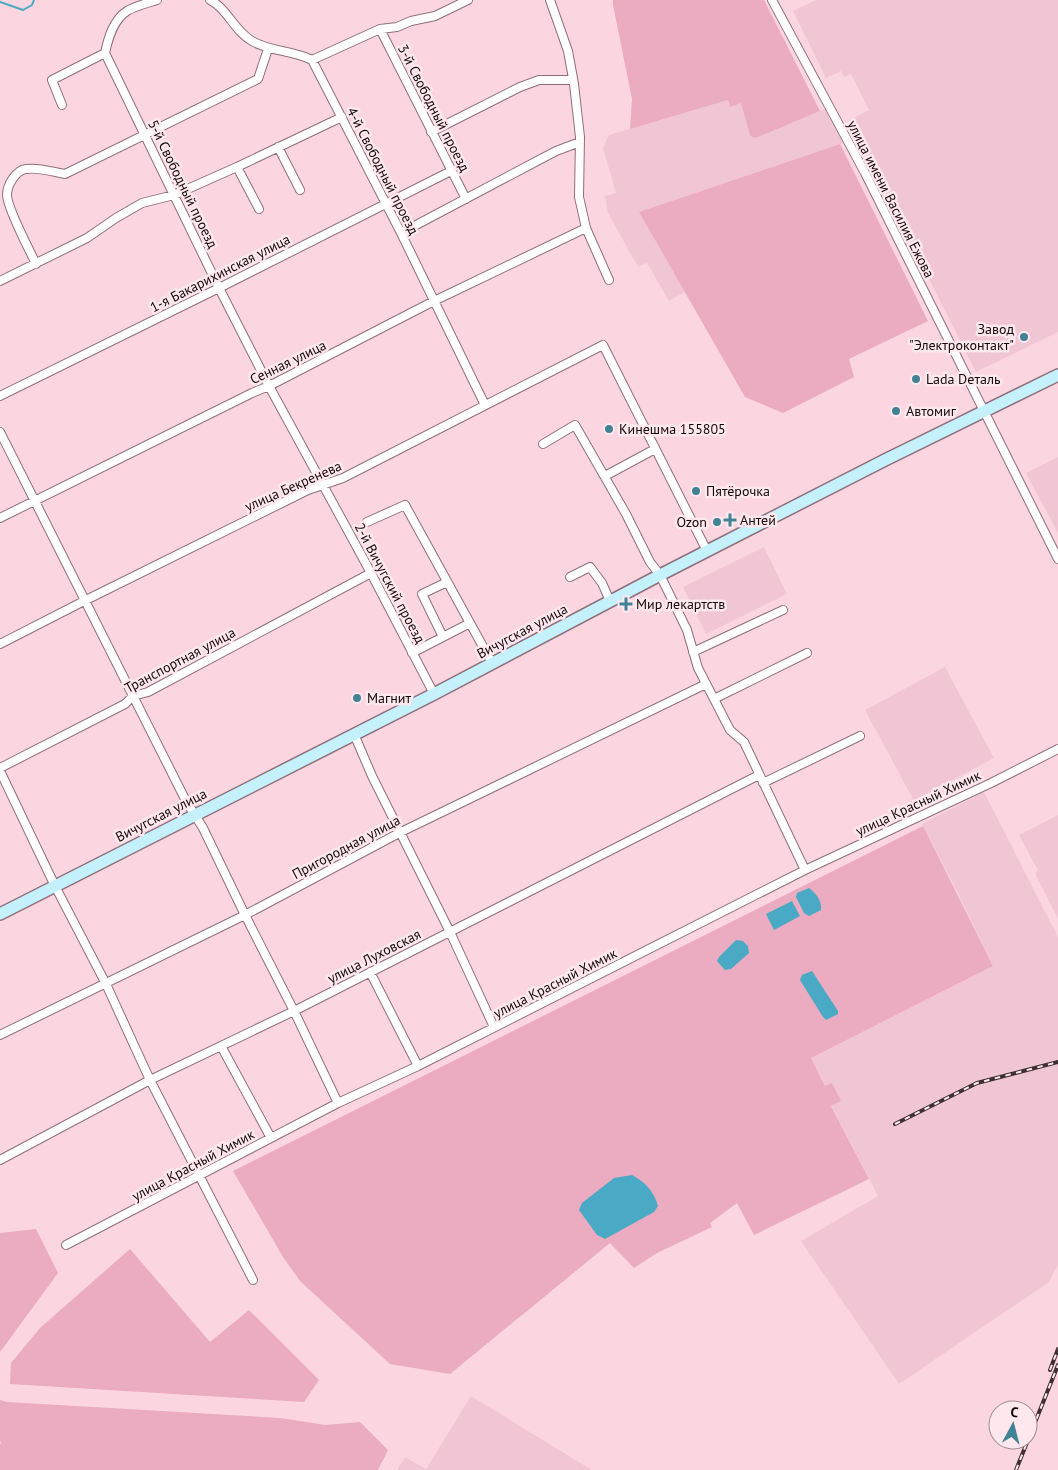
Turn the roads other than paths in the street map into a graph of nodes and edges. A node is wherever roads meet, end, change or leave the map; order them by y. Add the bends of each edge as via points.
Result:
1 (157, 0) edge
2 (210, 0) edge
3 (468, 0) edge
4 (550, 0) edge
5 (772, 0) edge
6 (380, 29) junction
7 (268, 49) junction
8 (105, 53) junction
9 (312, 60) junction
10 (573, 80) junction
11 (62, 105) dead end
12 (342, 117) junction
13 (431, 132) junction
14 (144, 135) junction
15 (580, 142) junction
16 (278, 147) junction
17 (237, 167) junction
18 (451, 171) junction
19 (300, 190) dead end
20 (174, 195) junction
21 (466, 199) junction
22 (385, 204) junction
23 (259, 209) dead end
24 (586, 228) junction
25 (400, 233) junction
26 (36, 264) junction
27 (609, 280) dead end
28 (0, 281) edge
29 (219, 288) junction
30 (434, 302) junction
31 (1058, 374) edge
32 (269, 386) junction
33 (0, 396) edge
34 (485, 405) junction
35 (983, 411) junction
36 (0, 432) edge
37 (543, 444) dead end
38 (655, 449) junction
39 (605, 476) junction
40 (323, 485) junction
41 (34, 501) junction
42 (0, 518) edge
43 (367, 522) dead end
44 (707, 551) junction
45 (1058, 559) edge
46 (371, 573) junction
47 (660, 574) junction
48 (570, 577) dead end
49 (447, 582) junction
50 (86, 600) junction
51 (610, 601) junction
52 (783, 610) dead end
53 (470, 623) junction
54 (443, 637) junction
55 (0, 644) edge
56 (412, 652) junction
57 (693, 652) junction
58 (807, 654) dead end
59 (492, 663) junction
60 (706, 684) junction
61 (434, 694) junction
62 (133, 696) junction
63 (714, 699) junction
64 (354, 734) junction
65 (860, 736) dead end
66 (1058, 749) edge
67 (0, 770) edge
68 (759, 775) junction
69 (763, 783) junction
70 (195, 814) junction
71 (401, 832) junction
72 (805, 870) junction
73 (55, 886) junction
74 (0, 914) edge
75 (245, 915) junction
76 (450, 932) junction
77 (370, 972) junction
78 (106, 984) junction
79 (294, 1010) junction
80 (494, 1027) junction
81 (0, 1035) edge
82 (221, 1046) junction
83 (418, 1066) junction
84 (150, 1080) junction
85 (338, 1103) junction
86 (271, 1138) junction
87 (0, 1160) edge
88 (199, 1176) junction
89 (66, 1245) dead end
90 (253, 1280) dead end

1 - 8 street via 127,11 119,19 108,38
2 - 7 street via 218,4 238,32
3 - 6 street via 434,16
4 - 10 street via 568,50
5 - 35 street, улица имени Василия Ежова via 865,173
6 - 9 street
6 - 13 street, 3-й Свободный проезд
7 - 9 street
7 - 14 street via 258,79
8 - 11 street via 52,80
8 - 14 street, 5-й Свободный проезд
9 - 12 street, 4-й Свободный проезд
10 - 13 street via 539,80
10 - 15 street
12 - 16 street
12 - 22 street, 4-й Свободный проезд
13 - 18 street, 3-й Свободный проезд
14 - 20 street, 5-й Свободный проезд
14 - 26 street via 65,174 24,168 19,171 7,195
15 - 21 street via 556,151
15 - 24 street via 578,189
16 - 17 street
16 - 19 street
17 - 20 street
17 - 23 street
18 - 21 street, 3-й Свободный проезд
18 - 22 street, 1-я Бакарихинская улица
20 - 26 street via 142,203 87,238
20 - 29 street, 5-й Свободный проезд
21 - 25 street
22 - 25 street, 4-й Свободный проезд
22 - 29 street, 1-я Бакарихинская улица
24 - 27 street
24 - 30 street, Сенная улица
25 - 30 street, 4-й Свободный проезд
26 - 28 street
29 - 32 street, 5-й Свободный проезд
29 - 33 street, 1-я Бакарихинская улица
30 - 32 street, Сенная улица
30 - 34 street, 4-й Свободный проезд
31 - 35 main road, Вичугская улица
32 - 40 street, 5-й Свободный проезд
32 - 41 street, Сенная улица
34 - 38 street, улица Бекренева via 603,345
34 - 40 street, улица Бекренева via 343,478
35 - 44 main road, Вичугская улица
35 - 45 street
36 - 41 street
37 - 39 street via 575,425
38 - 39 street
38 - 44 street
39 - 47 street via 650,562
40 - 46 street, 2-й Вичугский проезд
40 - 50 street, улица Бекренева
41 - 42 street, Сенная улица
41 - 50 street
43 - 49 street via 405,505
44 - 47 main road, Вичугская улица
46 - 56 street, 2-й Вичугский проезд
46 - 62 street, Транспортная улица via 148,692
47 - 51 main road, Вичугская улица
47 - 57 street via 687,630
48 - 51 street via 590,567 602,582
49 - 53 street
49 - 54 street via 422,594
50 - 55 street, улица Бекренева
50 - 62 street
51 - 59 main road, Вичугская улица
52 - 57 street
53 - 54 street
53 - 59 street
54 - 56 street
56 - 61 street, 2-й Вичугский проезд
57 - 60 street
58 - 63 street
59 - 61 main road, Вичугская улица
60 - 63 street
60 - 71 street, Пригородная улица
61 - 64 main road, Вичугская улица
62 - 67 street, Транспортная улица via 125,704
62 - 70 street
63 - 68 street via 730,730 744,742
64 - 70 main road, Вичугская улица
64 - 71 street
65 - 69 street
66 - 72 street, улица Красный Химик
67 - 73 street
68 - 69 street
68 - 76 street, улица Луховская
69 - 72 street
70 - 73 main road, Вичугская улица
70 - 75 street
71 - 75 street, Пригородная улица
71 - 76 street
72 - 80 street, улица Красный Химик
73 - 74 main road, Вичугская улица
73 - 78 street
75 - 78 street, Пригородная улица
75 - 79 street
76 - 77 street, улица Луховская
76 - 80 street
77 - 79 street, улица Луховская
77 - 83 street
78 - 81 street, Пригородная улица
78 - 84 street
79 - 82 street, улица Луховская
79 - 85 street
80 - 83 street, улица Красный Химик
82 - 84 street, улица Луховская
82 - 86 street
83 - 85 street, улица Красный Химик
84 - 87 street, улица Луховская
84 - 88 street
85 - 86 street, улица Красный Химик
86 - 88 street, улица Красный Химик
88 - 89 street, улица Красный Химик
88 - 90 street

